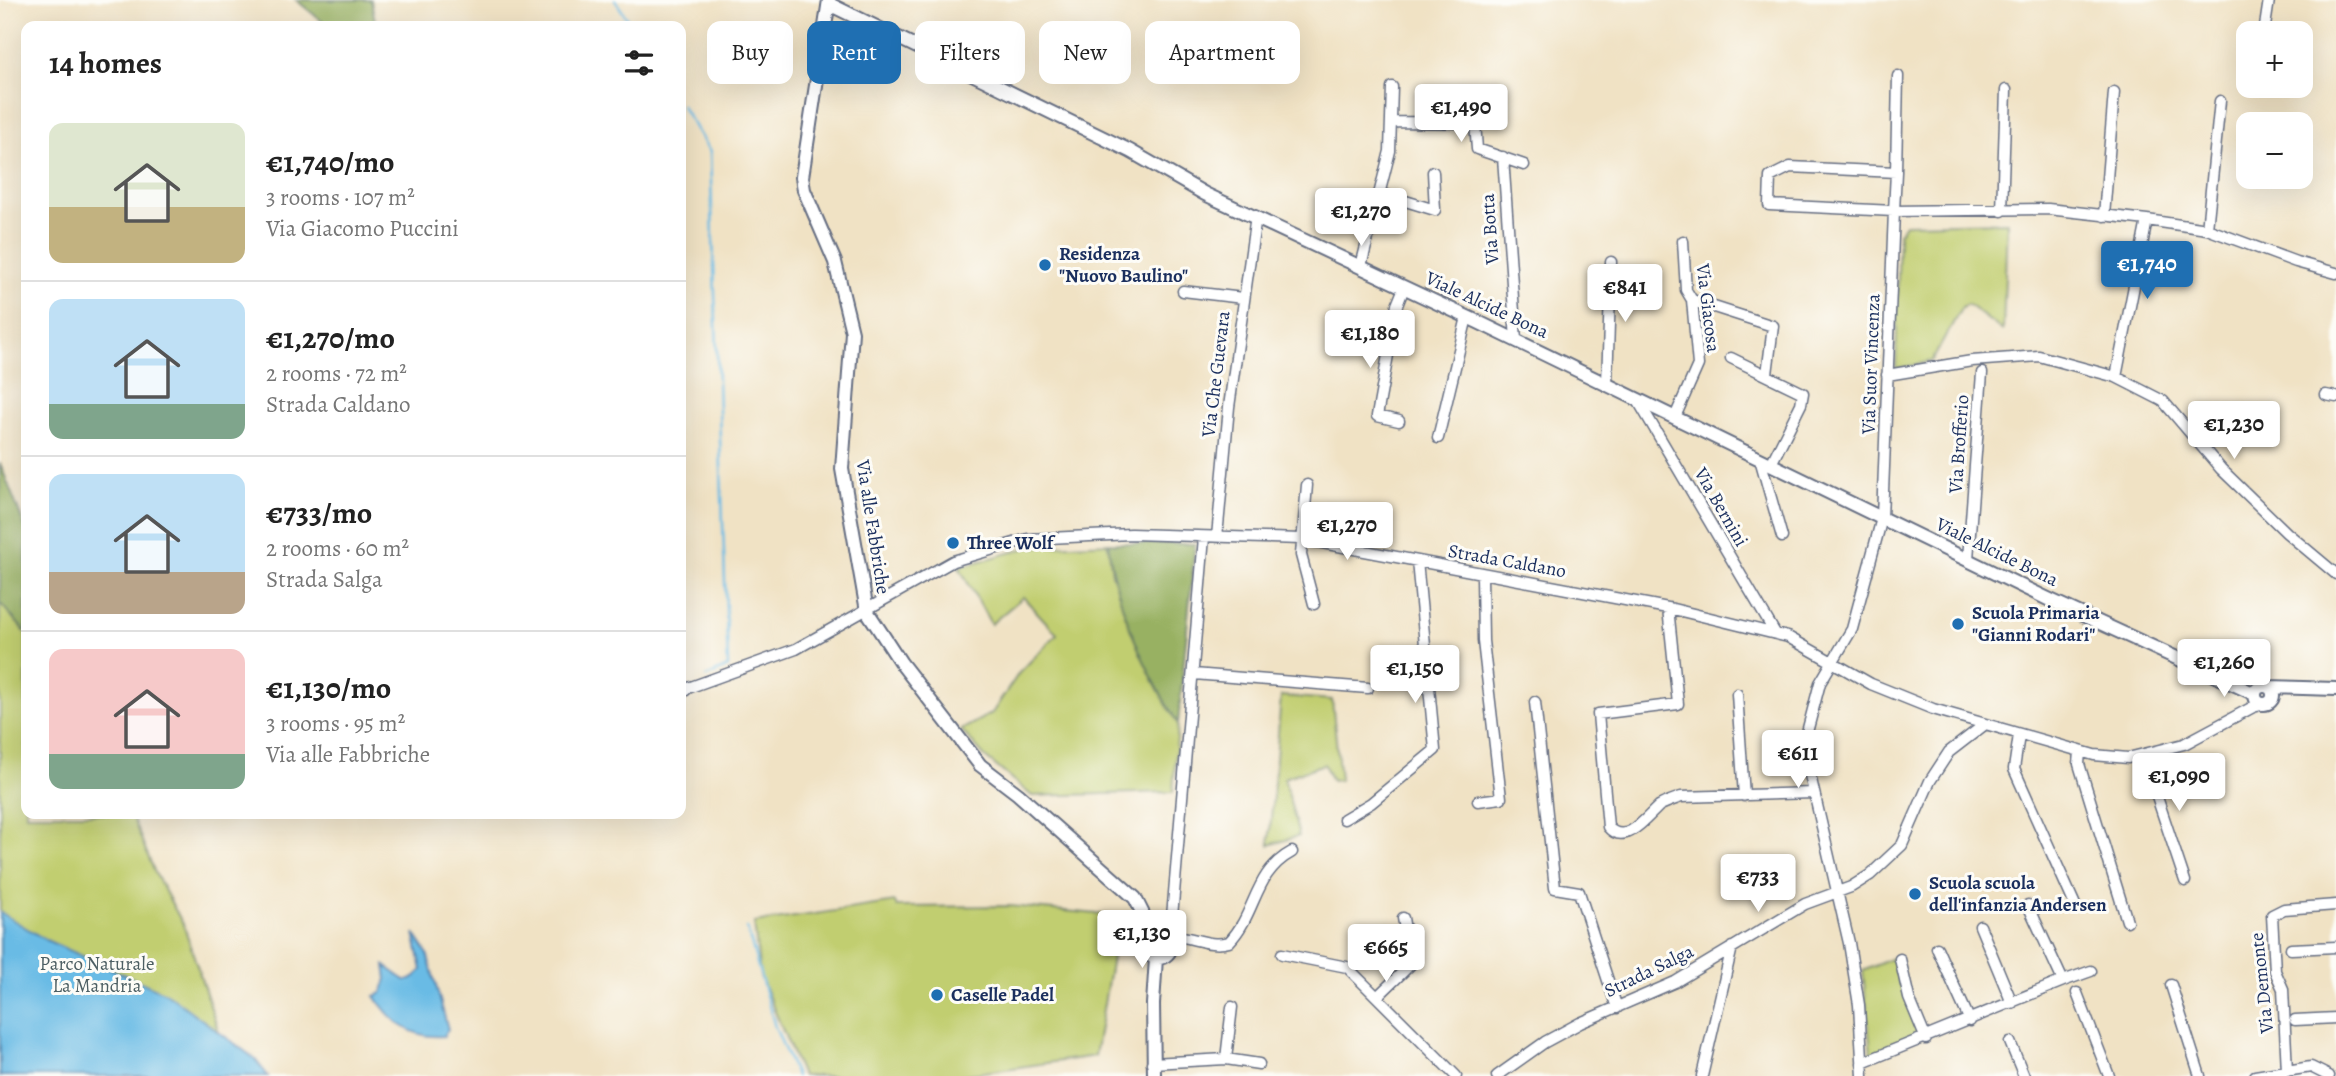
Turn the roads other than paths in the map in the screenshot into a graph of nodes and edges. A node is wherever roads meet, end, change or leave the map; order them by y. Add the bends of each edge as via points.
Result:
1 (2269, 0) edge
2 (829, 2) edge
3 (2266, 21) edge
4 (1898, 76) dead end
5 (1392, 87) dead end
6 (2006, 90) dead end
7 (2113, 92) dead end
8 (2220, 101) dead end
9 (1393, 122) junction
10 (1503, 157) junction
11 (1524, 165) dead end
12 (1433, 172) dead end
13 (1896, 172) junction
14 (1379, 193) junction
15 (1895, 211) junction
16 (2002, 211) junction
17 (1256, 216) junction
18 (2104, 216) junction
19 (2147, 220) junction
20 (2207, 229) junction
21 (1683, 241) dead end
22 (1611, 262) dead end
23 (1361, 267) junction
24 (2336, 273) edge
25 (1404, 288) junction
26 (1183, 291) dead end
27 (1243, 298) junction
28 (1692, 300) junction
29 (1467, 317) junction
30 (1516, 340) junction
31 (1731, 358) dead end
32 (1982, 373) dead end
33 (1767, 374) junction
34 (1887, 375) junction
35 (2116, 377) junction
36 (1607, 384) junction
37 (1637, 399) junction
38 (1675, 417) junction
39 (1399, 421) dead end
40 (1438, 438) dead end
41 (1766, 462) junction
42 (1307, 485) dead end
43 (1882, 519) junction
44 (1204, 537) junction
45 (1217, 537) junction
46 (1782, 537) dead end
47 (1301, 539) junction
48 (1968, 559) junction
49 (1417, 561) junction
50 (2336, 573) edge
51 (1482, 575) junction
52 (1314, 604) dead end
53 (1668, 608) junction
54 (867, 611) junction
55 (1775, 633) junction
56 (1830, 663) junction
57 (1194, 674) junction
58 (1367, 688) dead end
59 (2336, 689) edge
60 (686, 690) edge
61 (1737, 694) dead end
62 (2262, 695) junction
63 (1535, 702) dead end
64 (1984, 725) junction
65 (2019, 735) junction
66 (2080, 752) junction
67 (2143, 755) junction
68 (1814, 793) junction
69 (1744, 796) junction
70 (1478, 801) dead end
71 (1344, 819) dead end
72 (1292, 852) dead end
73 (2185, 881) dead end
74 (1838, 892) junction
75 (2028, 905) dead end
76 (2075, 905) dead end
77 (2336, 905) edge
78 (1145, 918) joint
79 (1404, 918) dead end
80 (2127, 921) dead end
81 (1980, 926) dead end
82 (1162, 935) junction
83 (1732, 947) junction
84 (2336, 947) edge
85 (1937, 948) dead end
86 (2291, 949) dead end
87 (1282, 954) dead end
88 (1156, 958) junction
89 (1900, 959) dead end
90 (2091, 971) dead end
91 (2063, 981) junction
92 (2171, 985) dead end
93 (2077, 993) dead end
94 (1377, 997) junction
95 (2012, 1003) junction
96 (1232, 1007) dead end
97 (1618, 1008) junction
98 (2336, 1018) edge
99 (2295, 1020) dead end
100 (1970, 1021) junction
101 (1926, 1039) junction
102 (2010, 1042) dead end
103 (1226, 1059) junction
104 (1862, 1063) junction
105 (1259, 1064) dead end
106 (1153, 1070) edge
107 (2287, 1071) junction
108 (1505, 1074) edge
109 (1456, 1076) edge
110 (1702, 1076) edge
111 (1863, 1076) edge
112 (2024, 1076) edge
113 (2109, 1076) edge
114 (2200, 1076) edge
115 (2255, 1076) edge
116 (2329, 1076) edge

1 - 3 street
2 - 17 street, Viale Alcide Bona
2 - 54 street, Via alle Fabbriche via 802,177 835,262 852,332 842,470
4 - 13 street, Via Suor Vincenza
5 - 9 street
6 - 16 street
7 - 18 street
8 - 20 street
9 - 10 street via 1475,123 1477,149
9 - 14 street
10 - 11 street
10 - 30 street, Via Botta
12 - 14 street via 1435,210
13 - 15 street, Via Suor Vincenza
13 - 15 street via 1790,167 1770,177 1769,205
14 - 23 street
15 - 16 street
15 - 34 street, Via Suor Vincenza
16 - 18 street via 2048,209
17 - 23 street, Viale Alcide Bona
17 - 27 street, Via Che Guevara
18 - 19 street
19 - 20 street
19 - 35 street
20 - 24 street
21 - 28 street, Via Giacosa via 1686,290
22 - 36 street
23 - 25 street, Viale Alcide Bona
25 - 29 street, Viale Alcide Bona
25 - 39 street via 1377,416
26 - 27 street
27 - 45 street, Via Che Guevara
28 - 33 street via 1773,326
28 - 38 street, Via Giacosa via 1698,365
29 - 30 street, Viale Alcide Bona
29 - 40 street
30 - 36 street, Viale Alcide Bona
31 - 33 street
32 - 48 street, Via Brofferio
33 - 41 street via 1801,390 1804,397
34 - 35 street via 2039,356
34 - 43 street, Via Suor Vincenza
35 - 50 street via 2163,401 2221,469
36 - 37 street, Viale Alcide Bona
37 - 38 street, Viale Alcide Bona
37 - 55 street, Via Bernini
38 - 41 street, Viale Alcide Bona
41 - 43 street, Viale Alcide Bona
41 - 46 street
42 - 47 street
43 - 48 street, Viale Alcide Bona
43 - 56 street, Via Suor Vincenza via 1852,629
44 - 45 street, Strada Caldano
44 - 54 street, Strada Caldano via 1131,534 1028,539 953,561
44 - 57 street
45 - 47 street, Strada Caldano
47 - 49 street, Strada Caldano
47 - 52 street
48 - 62 street, Viale Alcide Bona
49 - 51 street, Strada Caldano
49 - 71 street via 1435,750 1371,803
51 - 53 street, Strada Caldano
51 - 70 street via 1483,640 1501,798
53 - 55 street, Strada Caldano
53 - 69 street via 1678,704 1598,714 1605,822 1611,831 1623,833 1643,824 1664,803 1681,797
54 - 60 street, Strada Caldano via 796,649
54 - 78 street, Via alle Fabbriche via 980,765 1135,898
55 - 56 street, Strada Caldano
56 - 64 street, Strada Caldano via 1897,695
56 - 68 street, Via Suor Vincenza via 1812,701 1806,736
57 - 58 street
57 - 82 street via 1172,917
59 - 62 street
61 - 69 street
62 - 67 street, Strada Caldano via 2242,713 2184,744
63 - 97 street via 1555,888 1579,892
64 - 65 street, Strada Caldano
64 - 74 street, Strada Salga via 1964,738 1939,765 1902,845 1870,875
65 - 66 street, Strada Caldano
65 - 76 street via 2014,769
66 - 67 street, Strada Caldano via 2128,758
66 - 80 street via 2079,764
67 - 73 street
68 - 69 street
68 - 74 street, Via Suor Vincenza
72 - 82 street via 1267,873 1229,942
74 - 83 street, Strada Salga via 1805,904
74 - 104 street, Via Suor Vincenza via 1859,1005
75 - 91 street
77 - 107 street, Via Demonte via 2284,909 2272,915 2276,971 2283,989
78 - 82 street
79 - 94 street via 1411,964
81 - 95 street
82 - 88 street via 1169,951
82 - 88 street via 1146,941 1145,947
83 - 97 street, Strada Salga via 1675,982
83 - 110 street
84 - 86 street
85 - 100 street
87 - 94 street via 1347,967
88 - 106 street
89 - 101 street
90 - 91 street
91 - 95 street
92 - 114 street
93 - 113 street
94 - 109 street
95 - 100 street
96 - 103 street
97 - 108 street, Strada Salga via 1580,1023
98 - 99 street
100 - 101 street
101 - 104 street
102 - 112 street
103 - 105 street
103 - 106 street
104 - 111 street, Via Suor Vincenza
107 - 115 street
107 - 116 street via 2311,1067

